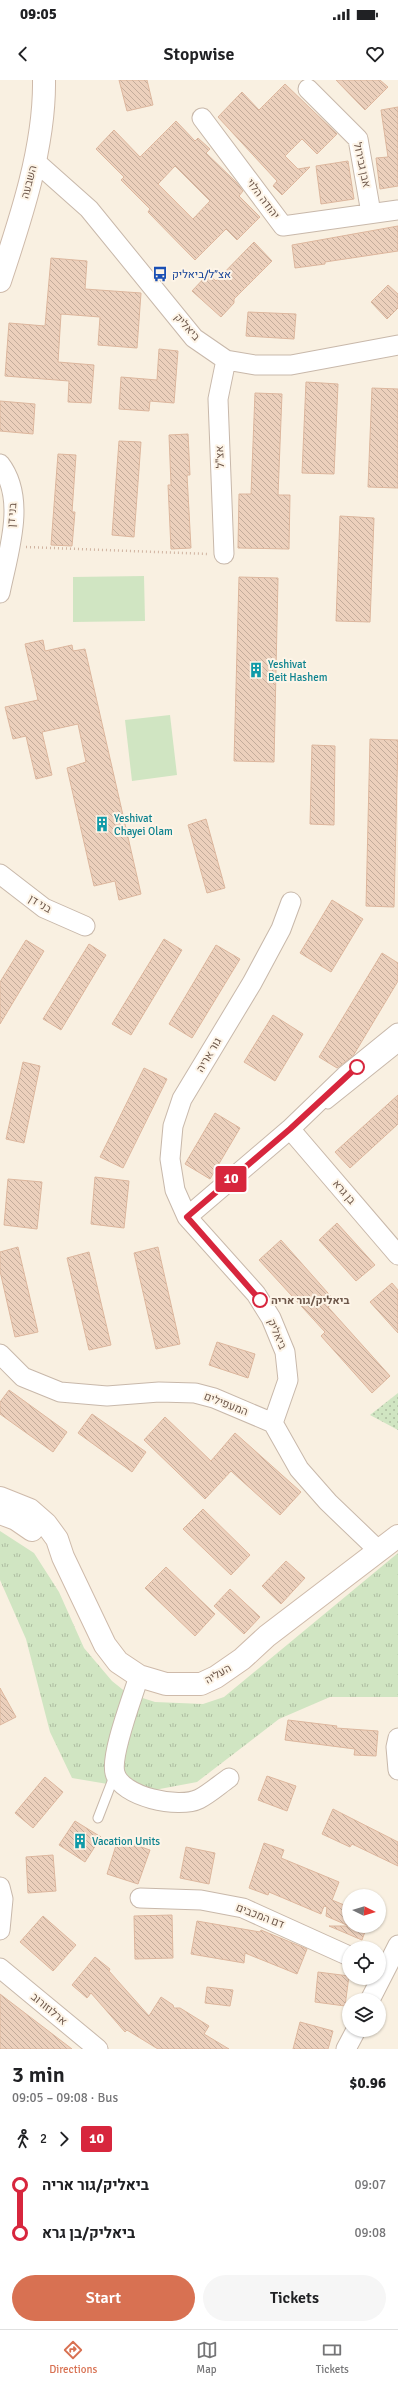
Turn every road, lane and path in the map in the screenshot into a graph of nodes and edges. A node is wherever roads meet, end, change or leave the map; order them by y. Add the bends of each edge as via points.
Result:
1 (44, 80) edge
2 (308, 89) dead end
3 (202, 118) dead end
4 (35, 161) junction
5 (398, 210) edge
6 (371, 213) junction
7 (4, 250) edge
8 (0, 281) edge
9 (398, 345) edge
10 (226, 360) junction
11 (0, 464) edge
12 (9, 547) junction
13 (224, 554) joint
14 (0, 593) edge
15 (0, 874) edge
16 (292, 902) dead end
17 (86, 926) dead end
18 (398, 1033) edge
19 (398, 1048) edge
20 (290, 1129) junction
21 (187, 1217) junction
22 (398, 1255) edge
23 (0, 1354) edge
24 (273, 1423) junction
25 (0, 1498) edge
26 (0, 1513) edge
27 (398, 1536) edge
28 (378, 1550) junction
29 (62, 1557) junction
30 (139, 1676) junction
31 (398, 1738) edge
32 (398, 1770) edge
33 (115, 1774) junction
34 (229, 1778) dead end
35 (98, 1818) dead end
36 (0, 1887) edge
37 (140, 1898) dead end
38 (0, 1930) edge
39 (398, 1945) edge
40 (342, 1953) edge
41 (386, 1964) edge
42 (0, 1968) edge
43 (352, 2037) edge
44 (98, 2049) edge
45 (346, 2049) edge

1 - 4 main road, השבעה via 43,111
2 - 6 street, אבן גבירול via 358,140
3 - 6 street, יהודה הלוי via 284,226
4 - 7 main road, השבעה
4 - 10 street, ביאליק via 89,209 194,338
5 - 6 street, יהודה הלוי
7 - 8 main road, השבעה
9 - 10 street, ביאליק via 291,364 255,365
10 - 13 street, אצ"ל via 218,399
11 - 12 street, בני דן via 6,472 15,502
12 - 13 path
12 - 14 street, בני דן
15 - 17 street, בני דן via 44,908
16 - 21 street, גור אריה via 281,930 252,983 182,1099 173,1126 170,1159 176,1190
18 - 20 street via 345,1076
19 - 20 lane
20 - 21 street
20 - 22 street, בן גרא
21 - 24 street, ביאליק via 256,1294 271,1318 285,1352 288,1380
23 - 24 street, המעפילים via 23,1376 60,1392 107,1396 159,1392 195,1393 214,1398
24 - 28 street via 299,1469 328,1502
25 - 29 main road, העליה via 30,1510 46,1524 57,1539
26 - 29 main road, העליה via 16,1519 38,1534
27 - 28 main road, העליה
28 - 30 main road, העליה via 216,1677 201,1684 184,1685 166,1684
29 - 30 main road, העליה via 105,1645 118,1662
30 - 33 street via 116,1754
31 - 32 street
33 - 34 street via 126,1789 147,1798 172,1802 198,1800
33 - 35 lane
36 - 38 street via 3,1899
37 - 40 street, דם המכבים via 201,1900 243,1908
39 - 41 street
42 - 44 street, ארלוזורוב
43 - 45 street

